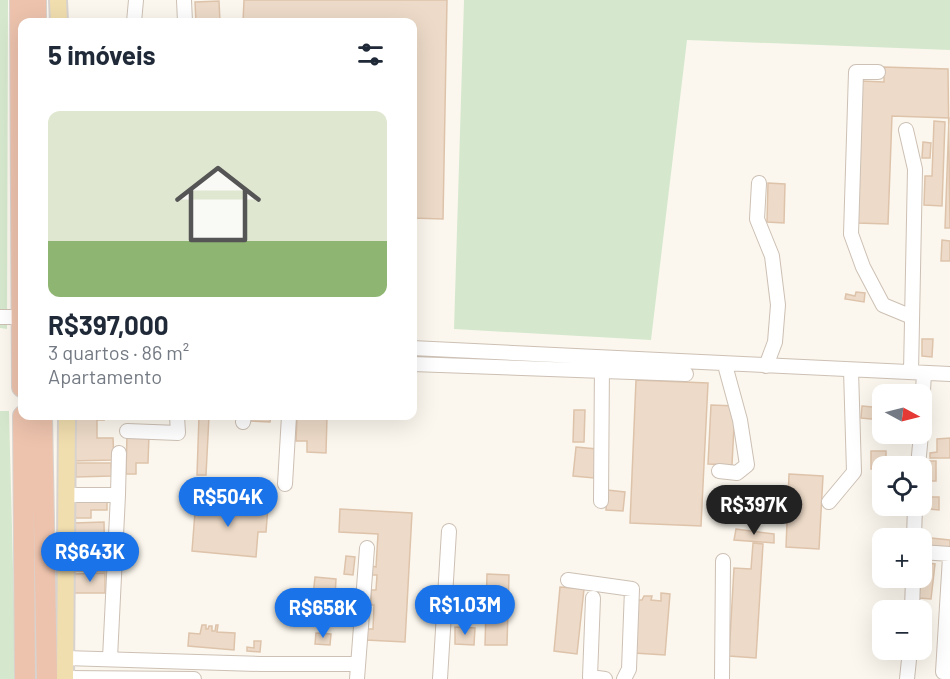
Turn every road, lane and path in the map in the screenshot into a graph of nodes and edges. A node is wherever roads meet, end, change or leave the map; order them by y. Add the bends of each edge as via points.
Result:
1 (20, 0) edge
2 (36, 0) edge
3 (58, 0) edge
4 (136, 0) edge
5 (184, 0) edge
6 (20, 18) edge
7 (36, 18) edge
8 (59, 18) edge
9 (134, 18) edge
10 (185, 18) edge
11 (878, 72) dead end
12 (906, 130) dead end
13 (759, 183) dead end
14 (0, 317) edge
15 (18, 317) edge
16 (912, 317) junction
17 (417, 348) edge
18 (602, 357) junction
19 (417, 364) edge
20 (725, 365) junction
21 (766, 366) junction
22 (851, 370) junction
23 (602, 371) junction
24 (917, 372) junction
25 (686, 374) dead end
26 (950, 374) edge
27 (918, 384) edge
28 (23, 420) edge
29 (42, 420) edge
30 (67, 420) edge
31 (177, 420) edge
32 (289, 420) edge
33 (127, 430) dead end
34 (119, 453) dead end
35 (719, 471) dead end
36 (285, 484) dead end
37 (66, 495) junction
38 (118, 495) junction
39 (601, 501) dead end
40 (829, 502) dead end
41 (449, 531) dead end
42 (367, 548) dead end
43 (932, 553) edge
44 (950, 555) edge
45 (723, 561) dead end
46 (568, 580) dead end
47 (593, 598) dead end
48 (948, 627) edge
49 (65, 658) junction
50 (110, 658) junction
51 (909, 660) edge
52 (358, 664) junction
53 (950, 672) edge
54 (25, 679) edge
55 (59, 679) edge
56 (103, 679) edge
57 (194, 679) edge
58 (357, 679) edge
59 (440, 679) edge
60 (605, 679) edge
61 (624, 679) edge
62 (722, 679) edge
63 (907, 679) edge

1 - 6 highway
2 - 7 highway
3 - 8 main road
4 - 9 street
5 - 10 street
11 - 16 street via 856,72 851,234 883,304
12 - 16 street via 915,169
13 - 21 street via 757,219 772,256 778,305 775,342
14 - 15 street
16 - 24 street
17 - 18 street
18 - 20 street
18 - 23 street
19 - 23 street
20 - 21 street
20 - 35 street via 747,465 737,473
21 - 22 street
22 - 24 street
22 - 40 street via 854,472
23 - 25 street
23 - 39 street
24 - 26 street
24 - 27 street
28 - 54 highway
29 - 55 highway
30 - 37 main road
31 - 33 street via 178,433
32 - 36 street
34 - 38 street
37 - 38 street
37 - 49 main road
38 - 50 street
41 - 59 street
42 - 52 street
43 - 44 street
44 - 48 street
45 - 62 street
46 - 61 street via 632,589 629,669
47 - 60 street via 590,677
48 - 53 street via 943,672
49 - 50 street
49 - 55 main road
50 - 52 street
51 - 63 street
52 - 58 street
55 - 56 street
56 - 57 street

